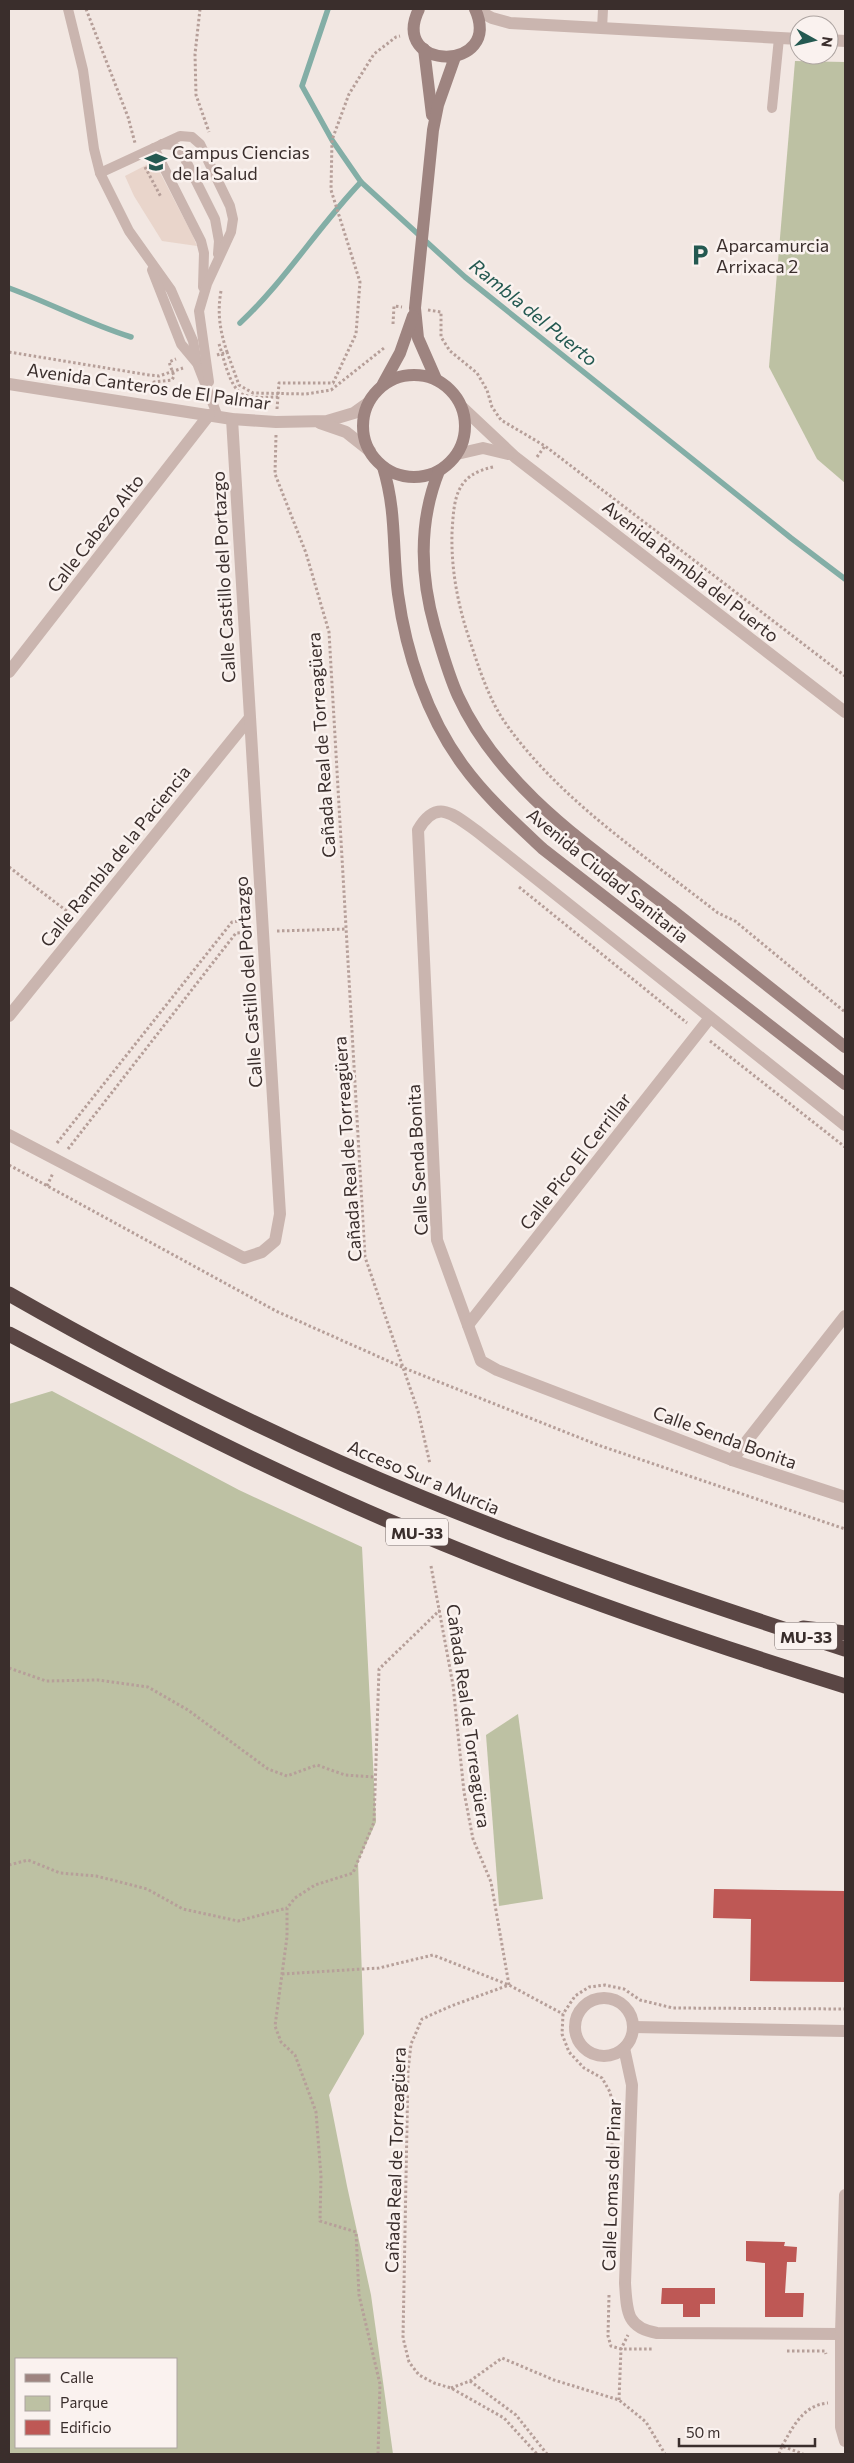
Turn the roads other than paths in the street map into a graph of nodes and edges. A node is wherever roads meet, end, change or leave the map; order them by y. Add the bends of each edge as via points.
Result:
1 (68, 9) edge
2 (419, 9) edge
3 (475, 9) edge
4 (603, 9) edge
5 (510, 23) junction
6 (602, 29) junction
7 (478, 32) junction
8 (779, 38) junction
9 (789, 38) edge
10 (424, 49) junction
11 (456, 57) junction
12 (772, 108) dead end
13 (433, 130) junction
14 (157, 146) junction
15 (100, 173) junction
16 (217, 263) junction
17 (203, 295) junction
18 (415, 308) junction
19 (200, 357) junction
20 (436, 379) junction
21 (9, 384) edge
22 (382, 386) junction
23 (368, 403) junction
24 (463, 408) junction
25 (214, 416) junction
26 (232, 419) junction
27 (315, 422) junction
28 (370, 451) junction
29 (457, 454) junction
30 (515, 457) junction
31 (383, 467) junction
32 (438, 471) junction
33 (9, 672) edge
34 (845, 712) edge
35 (249, 719) junction
36 (9, 1016) edge
37 (709, 1019) junction
38 (845, 1047) edge
39 (845, 1084) edge
40 (845, 1125) edge
41 (9, 1135) edge
42 (9, 1294) edge
43 (845, 1316) edge
44 (468, 1325) junction
45 (9, 1334) edge
46 (732, 1460) junction
47 (845, 1497) edge
48 (766, 1624) junction
49 (845, 1633) edge
50 (845, 1648) edge
51 (845, 1686) edge
52 (633, 2027) junction
53 (845, 2031) edge
54 (624, 2048) junction
55 (845, 2195) edge
56 (845, 2242) edge
57 (841, 2334) junction
58 (845, 2441) edge

1 - 15 lane via 83,70
2 - 10 street via 414,33
3 - 5 street
3 - 7 street via 479,20
4 - 6 lane
5 - 6 street
5 - 7 street via 490,26
6 - 8 street
7 - 11 street via 468,50
8 - 9 street
8 - 12 lane
10 - 11 street via 435,56
10 - 13 street
11 - 13 street via 438,105
13 - 18 street
14 - 15 lane
14 - 16 lane via 170,144 181,151 215,219 219,240
14 - 16 lane via 182,136 196,139 218,180 233,219 231,232
14 - 17 lane via 201,241 204,253
15 - 19 lane via 148,260 171,290
16 - 17 lane
17 - 19 lane via 199,318
18 - 20 street via 418,338
18 - 22 street via 406,338
19 - 25 lane
20 - 22 street via 414,374
20 - 24 street via 452,391
21 - 25 street, Avenida Canteros de El Palmar
22 - 23 street
23 - 27 street, Avenida Canteros de El Palmar via 347,416
23 - 28 street via 363,427
24 - 29 street via 465,432
24 - 30 street, Avenida Rambla del Puerto
25 - 26 street, Avenida Canteros de El Palmar
25 - 33 street, Calle Cabezo Alto
26 - 27 street, Avenida Canteros de El Palmar
26 - 35 street, Calle Castillo del Portazgo
27 - 28 street, Avenida Canteros de El Palmar via 346,432
28 - 31 street
29 - 30 street, Avenida Rambla del Puerto via 483,448
29 - 32 street
30 - 34 street, Avenida Rambla del Puerto
31 - 32 street via 410,477
31 - 39 street, Avenida Ciudad Sanitaria via 394,511 398,596 409,648 432,711 462,764 506,814 543,849
32 - 38 street, Avenida Ciudad Sanitaria via 424,525 426,588 438,639 459,697 491,750 515,779 563,824
35 - 36 street, Calle Rambla de la Paciencia
35 - 41 street, Calle Castillo del Portazgo via 280,1214 275,1240 262,1252 244,1258
37 - 40 street
37 - 44 street, Calle Pico El Cerrillar
37 - 44 street, Calle Senda Bonita via 453,814 439,811 426,816 418,830 438,1240
42 - 48 highway, Acceso Sur a Murcia / MU-33 via 178,1385 329,1458 523,1538
43 - 46 street
44 - 46 street, Calle Senda Bonita via 481,1361 498,1370
45 - 51 highway, MU-33 via 242,1454 410,1530 628,1615
46 - 47 street, Calle Senda Bonita
48 - 49 highway
48 - 50 highway, Acceso Sur a Murcia / MU-33
52 - 53 street
52 - 54 street
52 - 54 street via 631,2016 615,2000 593,2000 578,2015 575,2026 577,2038 588,2050 604,2056
54 - 57 street, Calle Lomas del Pinar via 632,2085 625,2283 626,2307 633,2323 644,2331 657,2333
55 - 56 street
56 - 57 street
57 - 58 street via 841,2427

